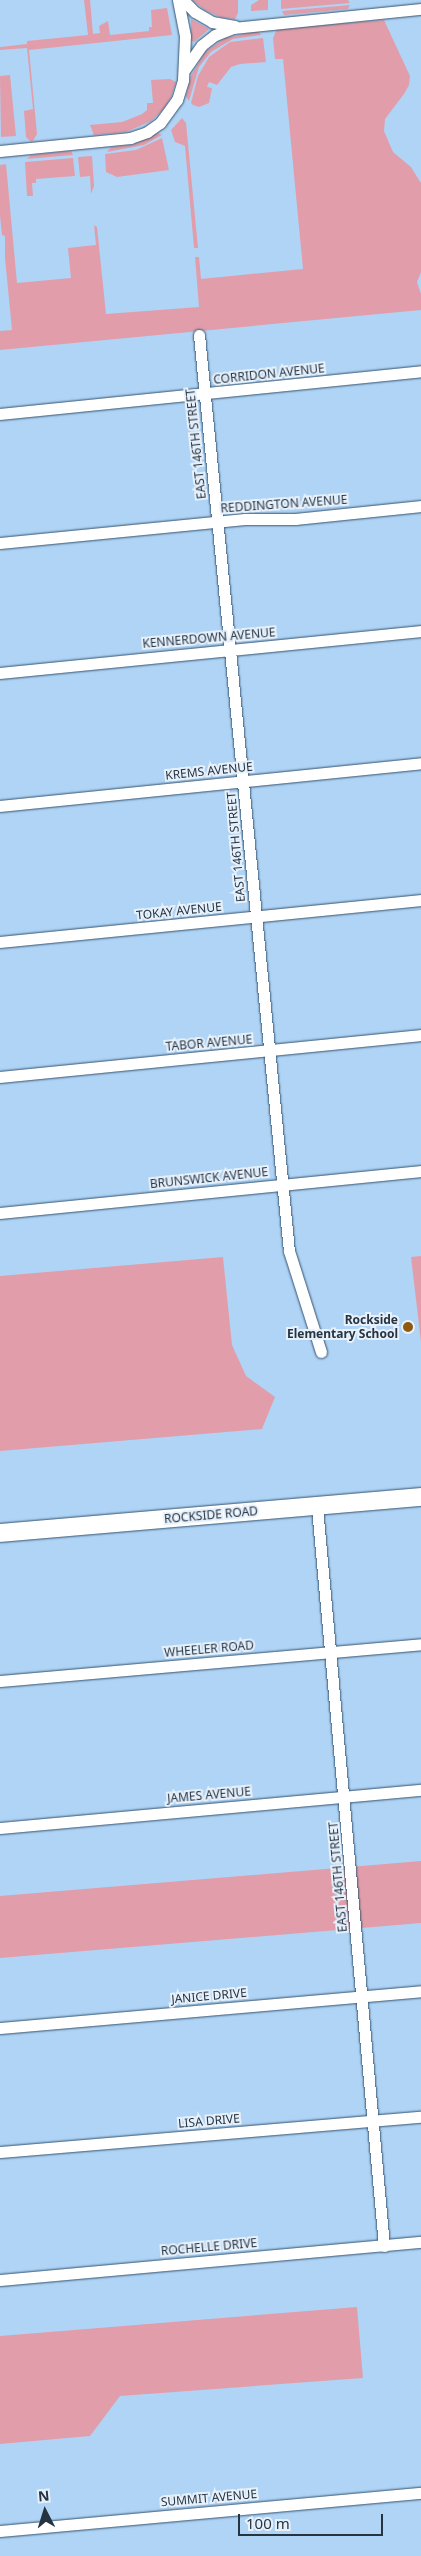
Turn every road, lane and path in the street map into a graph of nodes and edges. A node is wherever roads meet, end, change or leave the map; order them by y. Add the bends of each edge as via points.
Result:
1 (178, 0) edge
2 (183, 0) edge
3 (421, 9) edge
4 (237, 26) junction
5 (184, 72) junction
6 (0, 151) edge
7 (199, 335) dead end
8 (421, 371) edge
9 (204, 394) junction
10 (0, 414) edge
11 (421, 506) edge
12 (218, 522) junction
13 (0, 543) edge
14 (421, 631) edge
15 (230, 650) junction
16 (0, 673) edge
17 (421, 763) edge
18 (243, 781) junction
19 (0, 806) edge
20 (421, 900) edge
21 (256, 917) junction
22 (0, 942) edge
23 (421, 1035) edge
24 (270, 1051) junction
25 (0, 1077) edge
26 (421, 1171) edge
27 (283, 1185) junction
28 (0, 1213) edge
29 (321, 1352) dead end
30 (421, 1498) edge
31 (317, 1506) junction
32 (0, 1533) edge
33 (421, 1644) edge
34 (330, 1652) junction
35 (0, 1681) edge
36 (421, 1790) edge
37 (344, 1797) junction
38 (0, 1828) edge
39 (421, 1991) edge
40 (362, 1997) junction
41 (0, 2028) edge
42 (421, 2117) edge
43 (373, 2121) junction
44 (0, 2152) edge
45 (421, 2242) edge
46 (384, 2246) junction
47 (0, 2280) edge
48 (421, 2493) edge
49 (0, 2531) edge

1 - 5 street via 185,36
2 - 4 street via 212,22
3 - 4 street
4 - 5 street via 215,35 202,45
5 - 6 street via 171,110 147,132 130,138
7 - 9 street, EAST 146TH STREET
8 - 9 street, CORRIDON AVENUE
9 - 10 street, CORRIDON AVENUE
9 - 12 street, EAST 146TH STREET
11 - 12 street, REDDINGTON AVENUE via 295,519
12 - 13 street, REDDINGTON AVENUE
12 - 15 street, EAST 146TH STREET
14 - 15 street, KENNERDOWN AVENUE
15 - 16 street, KENNERDOWN AVENUE
15 - 18 street, EAST 146TH STREET
17 - 18 street, KREMS AVENUE
18 - 19 street, KREMS AVENUE
18 - 21 street, EAST 146TH STREET
20 - 21 street, TOKAY AVENUE
21 - 22 street, TOKAY AVENUE
21 - 24 street, EAST 146TH STREET
23 - 24 street, TABOR AVENUE
24 - 25 street, TABOR AVENUE
24 - 27 street, EAST 146TH STREET
26 - 27 street, BRUNSWICK AVENUE
27 - 28 street, BRUNSWICK AVENUE
27 - 29 street, EAST 146TH STREET via 289,1251
30 - 31 main road, ROCKSIDE ROAD
31 - 32 main road, ROCKSIDE ROAD
31 - 34 street, EAST 146TH STREET
33 - 34 street, WHEELER ROAD
34 - 35 street, WHEELER ROAD
34 - 37 street, EAST 146TH STREET
36 - 37 street, JAMES AVENUE
37 - 38 street, JAMES AVENUE
37 - 40 street, EAST 146TH STREET
39 - 40 street, JANICE DRIVE
40 - 41 street, JANICE DRIVE
40 - 43 street, EAST 146TH STREET
42 - 43 street, LISA DRIVE
43 - 44 street, LISA DRIVE
43 - 46 street, EAST 146TH STREET
45 - 46 street, ROCHELLE DRIVE
46 - 47 street, ROCHELLE DRIVE
48 - 49 street, SUMMIT AVENUE

